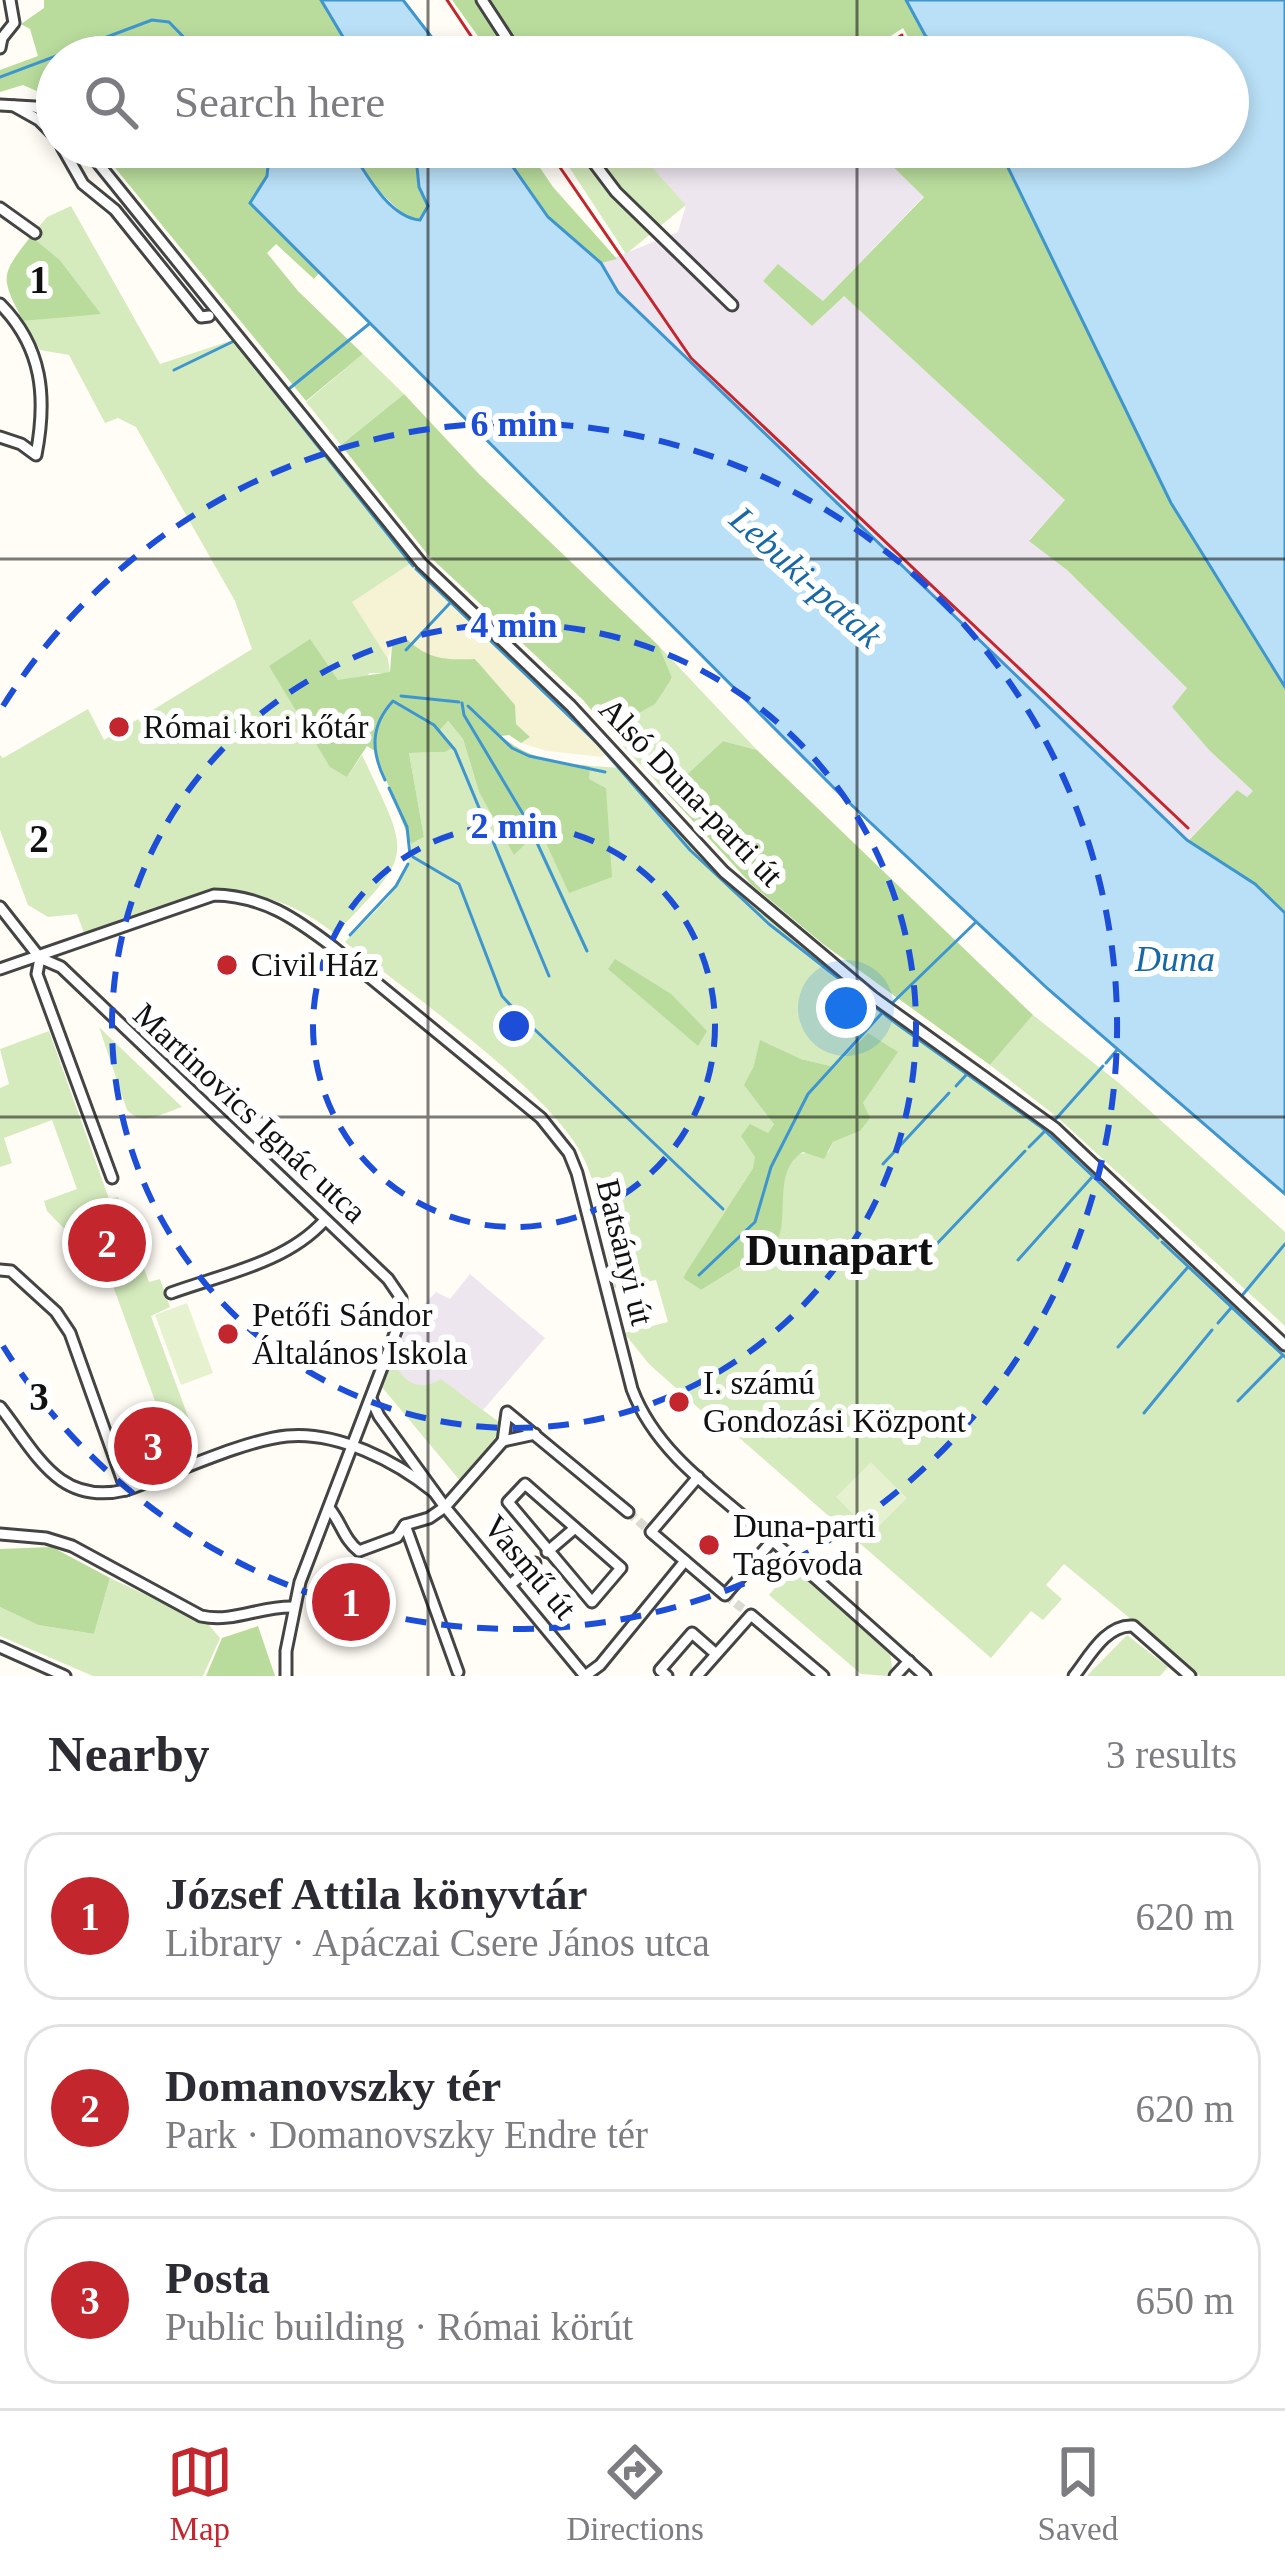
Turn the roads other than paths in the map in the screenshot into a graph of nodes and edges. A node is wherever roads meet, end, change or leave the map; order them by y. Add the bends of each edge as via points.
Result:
1 (482, 0) edge
2 (8, 3) edge
3 (505, 36) edge
4 (0, 45) edge
5 (6, 105) edge
6 (36, 107) edge
7 (36, 119) edge
8 (74, 168) edge
9 (102, 168) edge
10 (598, 168) edge
11 (0, 208) edge
12 (35, 233) dead end
13 (0, 304) edge
14 (731, 305) dead end
15 (209, 316) dead end
16 (2, 435) edge
17 (0, 908) edge
18 (72, 944) junction
19 (40, 958) junction
20 (61, 968) junction
21 (0, 969) edge
22 (112, 1178) dead end
23 (324, 1221) junction
24 (0, 1270) edge
25 (171, 1293) dead end
26 (1285, 1345) edge
27 (371, 1399) junction
28 (0, 1407) edge
29 (536, 1434) junction
30 (503, 1441) junction
31 (353, 1449) junction
32 (698, 1478) junction
33 (127, 1490) junction
34 (434, 1492) junction
35 (445, 1507) junction
36 (329, 1508) junction
37 (628, 1512) tunnel mouth
38 (405, 1525) junction
39 (574, 1528) junction
40 (0, 1534) edge
41 (772, 1540) junction
42 (547, 1552) junction
43 (685, 1561) junction
44 (535, 1563) dead end
45 (510, 1585) junction
46 (293, 1606) junction
47 (0, 1647) edge
48 (716, 1654) junction
49 (908, 1661) junction
50 (458, 1672) dead end
51 (65, 1676) edge
52 (286, 1676) edge
53 (584, 1676) edge
54 (667, 1676) edge
55 (697, 1676) edge
56 (824, 1676) edge
57 (895, 1676) edge
58 (925, 1676) edge
59 (1073, 1676) edge
60 (1190, 1676) edge

1 - 3 street
2 - 4 street via 12,28
5 - 6 street
5 - 7 street
8 - 15 street via 201,317
9 - 26 street, Alsó Duna-parti út via 422,563 572,706 724,872 888,1008 1055,1128
10 - 14 street
11 - 12 street
13 - 16 street via 21,327 40,375 42,414 36,455
17 - 19 street, Martinovics Ignác utca
18 - 19 street, Batsányi út
18 - 20 street
18 - 32 street, Batsányi út via 194,899 267,904 333,947 541,1118 578,1173 643,1417
19 - 20 street, Martinovics Ignác utca
19 - 21 street, Batsányi út
19 - 22 street via 38,974
20 - 23 street, Martinovics Ignác utca
23 - 25 street via 282,1253
23 - 27 street, Martinovics Ignác utca via 400,1298 401,1318
24 - 33 street via 64,1322
27 - 31 street
27 - 34 street, Vasmű út
28 - 33 street via 62,1483 93,1495
29 - 30 street
29 - 30 street via 507,1412
29 - 37 street
30 - 35 street
31 - 33 street, Vasmű út via 280,1437
31 - 34 street, Vasmű út
31 - 36 street
32 - 41 street, Batsányi út
32 - 43 street via 651,1532
34 - 35 street, Vasmű út
35 - 38 street
35 - 45 street, Vasmű út
36 - 38 street via 359,1551 397,1537
36 - 46 street
38 - 50 street
39 - 42 street
39 - 42 street via 524,1484 508,1502
39 - 42 street via 622,1568 592,1602
40 - 46 street via 72,1546 201,1616 222,1620
41 - 43 street via 725,1595
41 - 49 street, Batsányi út
43 - 53 street
44 - 45 street
45 - 53 street, Vasmű út
46 - 52 street
47 - 51 street
48 - 54 street via 692,1633 660,1670
48 - 55 street
48 - 56 street via 751,1615
49 - 57 street
49 - 58 street, Batsányi út
59 - 60 street via 1121,1625

